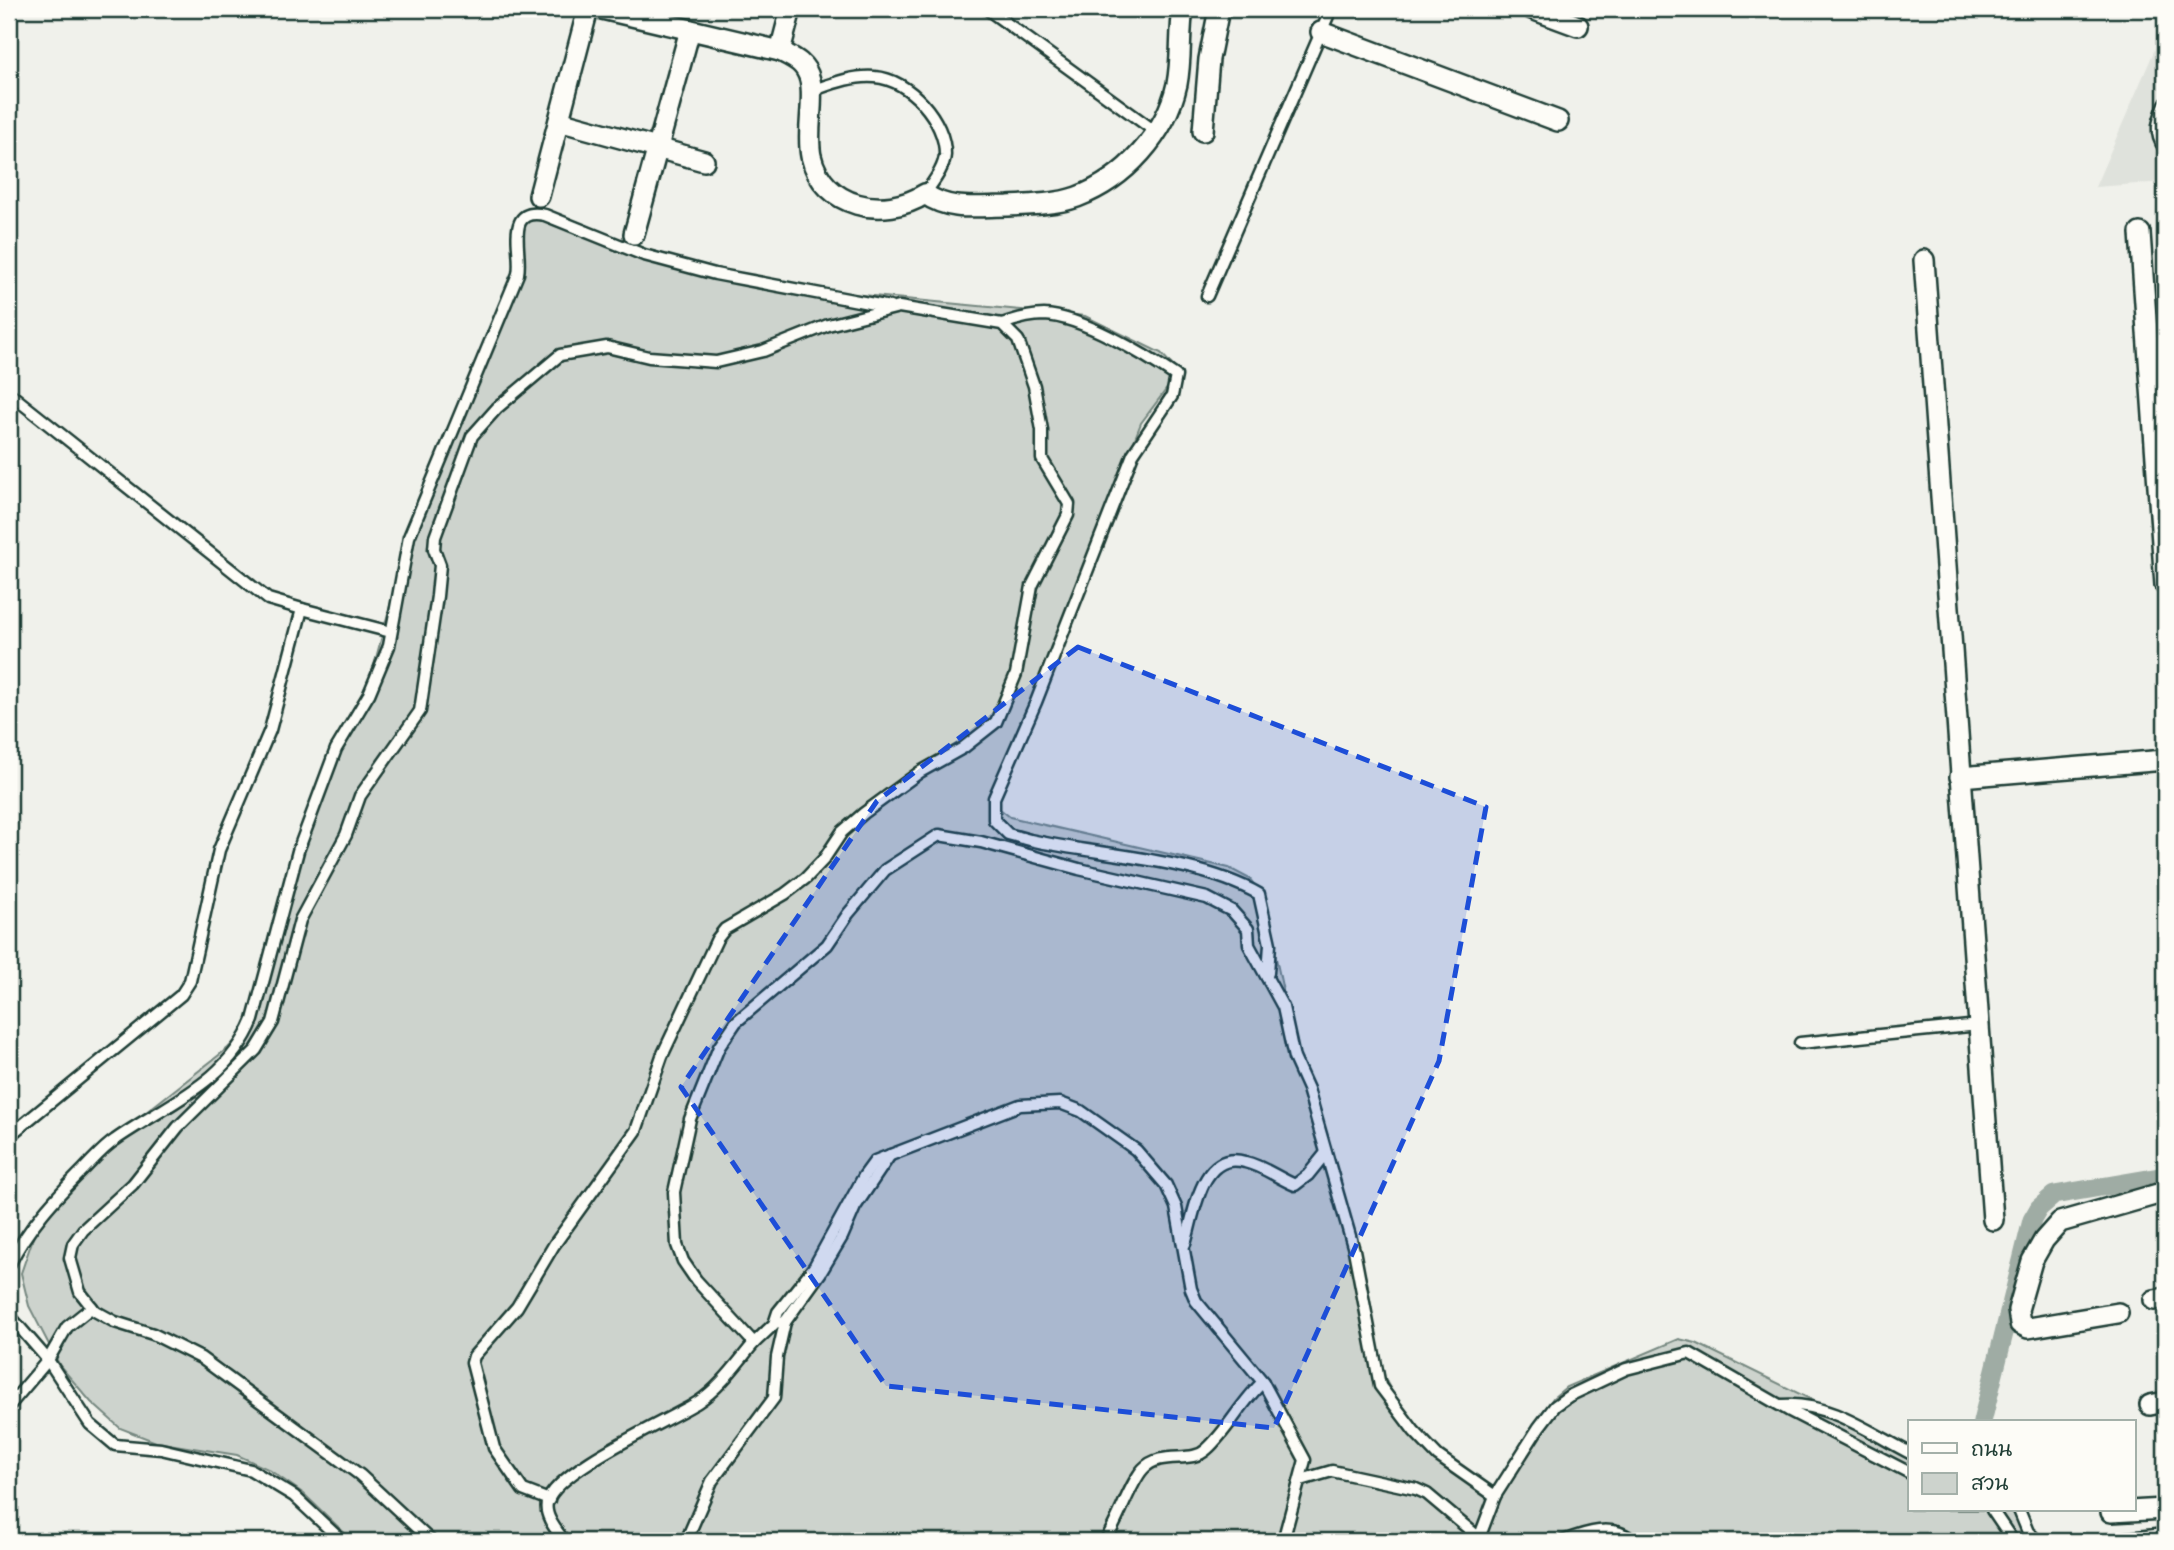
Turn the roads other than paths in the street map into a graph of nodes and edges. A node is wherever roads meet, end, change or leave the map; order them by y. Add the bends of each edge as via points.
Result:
1 (588, 9) edge
2 (602, 9) edge
3 (791, 9) edge
4 (986, 9) edge
5 (1183, 9) edge
6 (1219, 9) edge
7 (1331, 9) edge
8 (1532, 9) edge
9 (1578, 26) dead end
10 (690, 30) junction
11 (1321, 32) junction
12 (780, 51) junction
13 (811, 91) junction
14 (2165, 104) edge
15 (559, 121) junction
16 (1558, 121) dead end
17 (1203, 131) dead end
18 (1156, 132) junction
19 (2165, 149) edge
20 (657, 150) junction
21 (704, 161) dead end
22 (925, 194) junction
23 (539, 196) dead end
24 (2140, 233) dead end
25 (634, 234) dead end
26 (1924, 260) dead end
27 (1208, 296) dead end
28 (899, 309) junction
29 (1002, 324) junction
30 (9, 393) edge
31 (2165, 585) edge
32 (302, 609) junction
33 (391, 632) junction
34 (2165, 760) edge
35 (1960, 777) junction
36 (1268, 977) junction
37 (1979, 1025) junction
38 (1800, 1043) dead end
39 (9, 1136) edge
40 (1325, 1154) junction
41 (2165, 1192) edge
42 (1993, 1220) dead end
43 (1184, 1245) junction
44 (9, 1265) edge
45 (92, 1307) junction
46 (2118, 1312) dead end
47 (9, 1315) edge
48 (779, 1323) junction
49 (754, 1343) junction
50 (48, 1360) junction
51 (1263, 1382) junction
52 (1781, 1405) junction
53 (9, 1406) edge
54 (1908, 1452) edge
55 (1908, 1472) edge
56 (1301, 1480) junction
57 (1495, 1496) junction
58 (549, 1500) junction
59 (2165, 1509) edge
60 (2136, 1511) edge
61 (1993, 1512) edge
62 (2020, 1512) edge
63 (2165, 1534) edge
64 (1480, 1540) edge
65 (342, 1541) edge
66 (431, 1541) edge
67 (564, 1541) edge
68 (686, 1541) edge
69 (1105, 1541) edge
70 (1283, 1541) edge
71 (1563, 1541) edge
72 (1633, 1541) edge
73 (2013, 1541) edge
74 (2038, 1541) edge
75 (2099, 1541) edge

1 - 15 street
2 - 10 street
3 - 12 street
4 - 18 lane
5 - 18 street via 1176,87
6 - 17 street
7 - 11 lane
8 - 9 street
10 - 12 street
10 - 20 street
11 - 16 street
11 - 27 lane
12 - 13 street via 804,67
13 - 22 street via 811,155 823,182 842,197 875,209 896,208
13 - 22 lane via 873,76 887,79 924,103 939,124 945,156
14 - 19 lane via 2157,125
15 - 20 street
15 - 23 street
18 - 22 street via 1131,164 1076,198 965,208 937,203
20 - 21 street
20 - 25 street
24 - 31 street
26 - 35 street
28 - 29 lane
28 - 33 lane via 715,274 643,255 545,215 524,217 516,234 518,274 410,537
28 - 45 lane via 828,325 763,351 716,362 649,357 607,348 560,355 472,436 435,537 440,565 420,711 360,796 346,835 300,919 273,1022 256,1050 178,1127 133,1184 82,1230 73,1244 72,1273
29 - 36 lane via 1046,315 1113,340 1175,376 1172,396 1133,454 994,799 994,820 1008,834 1181,868 1259,894 1269,944
29 - 58 lane via 1018,340 1034,386 1042,459 1069,504 1068,515 1032,586 1016,674 996,722 983,735 920,772 864,813 842,832 806,878 725,929 717,939 662,1056 636,1131 554,1245 517,1307 474,1356 494,1448 523,1490
30 - 32 lane via 268,599
32 - 33 lane
32 - 39 lane via 270,730 219,850 190,981 181,995
33 - 44 lane via 369,694 336,749 298,851 245,1040 229,1061 184,1098 113,1141 44,1208
34 - 35 street
35 - 37 street
36 - 40 lane via 1283,1007
36 - 49 lane via 1249,945 1248,929 1232,911 1207,898 939,835 885,870 827,945 736,1022 719,1047 690,1119 674,1192 677,1245 696,1280
37 - 38 lane
37 - 42 street
40 - 43 lane via 1295,1185 1243,1161 1214,1170 1203,1179
40 - 57 lane via 1354,1250 1380,1386 1438,1456
41 - 46 street via 2060,1222 2032,1261 2018,1310 2020,1324 2028,1328
43 - 48 lane via 1176,1206 1166,1185 1136,1150 1081,1111 1060,1103 1020,1105 875,1161 814,1267 778,1312
43 - 51 lane via 1196,1301
45 - 50 lane via 68,1327
45 - 66 lane via 115,1322 153,1334 201,1358 360,1475
47 - 50 lane
48 - 49 lane
48 - 68 lane via 774,1398 712,1480
49 - 58 lane via 700,1401 608,1450 556,1488
50 - 53 lane
50 - 65 lane via 90,1424 115,1445 161,1449 251,1470 294,1496
51 - 56 lane via 1305,1460
51 - 69 lane via 1207,1450 1196,1456 1155,1460 1140,1471
52 - 54 lane via 1802,1403 1834,1414
52 - 55 lane
52 - 57 lane via 1689,1353 1626,1369 1555,1406
56 - 64 lane via 1332,1471 1416,1489
56 - 70 lane
57 - 64 lane
58 - 67 lane via 547,1513
59 - 60 street
61 - 73 lane
62 - 74 lane via 2028,1532
63 - 75 lane
71 - 72 lane via 1609,1530

